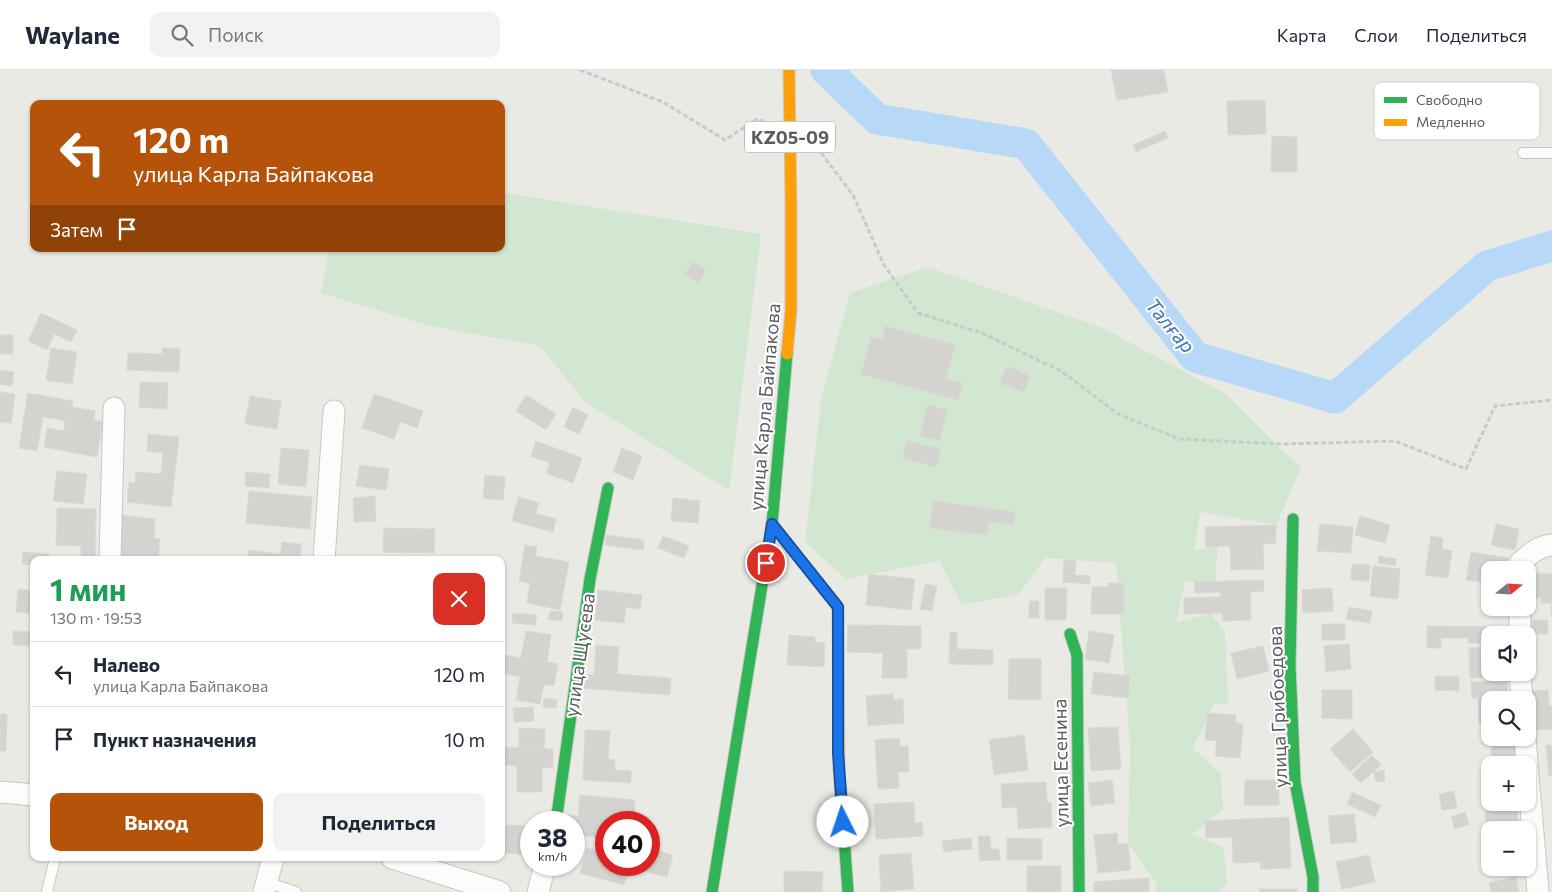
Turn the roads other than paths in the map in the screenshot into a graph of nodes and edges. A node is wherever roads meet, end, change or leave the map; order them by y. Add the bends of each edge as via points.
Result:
1 (789, 70) edge
2 (1523, 153) dead end
3 (1552, 153) edge
4 (114, 408) dead end
5 (334, 411) dead end
6 (608, 488) dead end
7 (1293, 519) dead end
8 (772, 524) junction
9 (1552, 545) edge
10 (110, 556) edge
11 (324, 556) edge
12 (1526, 561) edge
13 (1070, 634) dead end
14 (1526, 746) edge
15 (0, 792) edge
16 (30, 795) edge
17 (558, 811) edge
18 (54, 861) edge
19 (272, 861) edge
20 (402, 861) edge
21 (542, 876) edge
22 (265, 887) edge
23 (47, 892) edge
24 (296, 892) edge
25 (500, 892) edge
26 (538, 892) edge
27 (712, 892) edge
28 (848, 892) edge
29 (1079, 892) edge
30 (1313, 892) edge
31 (1538, 892) edge

1 - 8 street, улица Карла Байпакова / KZ05-09, bridge via 791,310
2 - 3 lane
4 - 10 street
5 - 11 street
6 - 17 street, улица Щусева via 590,579
7 - 30 street, улица Грибоедова via 1290,666 1295,782
8 - 27 street, улица Карла Байпакова / KZ05-09
8 - 28 street via 838,607 838,752
9 - 12 street via 1544,546
13 - 29 street, улица Есенина via 1077,655
14 - 31 street
15 - 16 street
18 - 23 lane
19 - 22 street
20 - 25 street
21 - 26 street
22 - 24 lane

